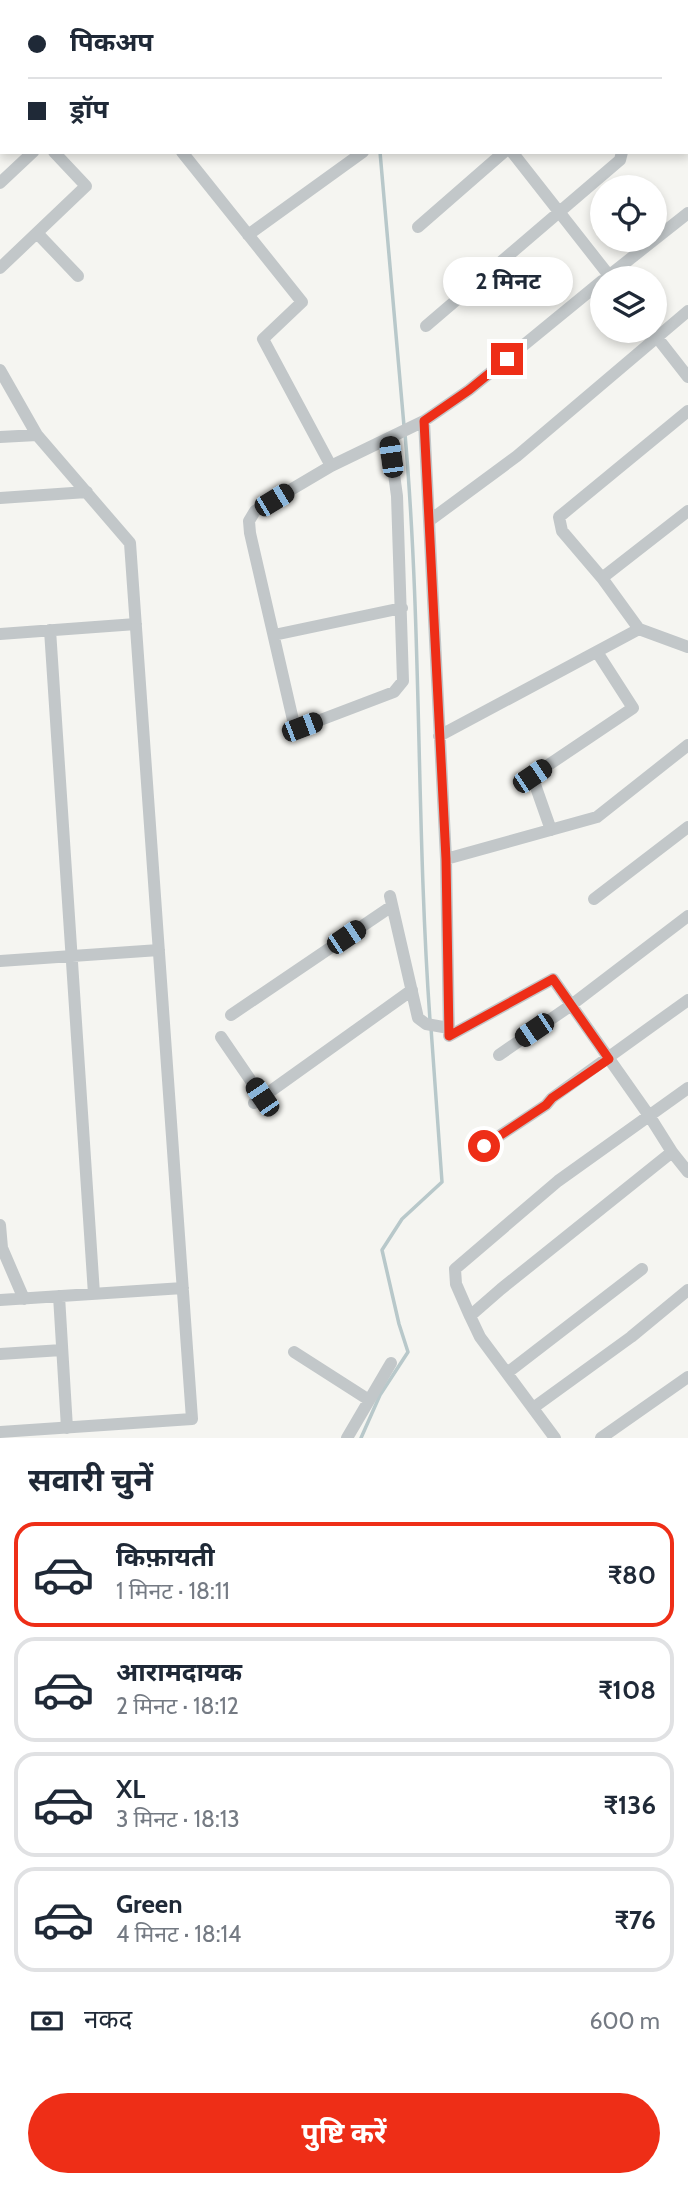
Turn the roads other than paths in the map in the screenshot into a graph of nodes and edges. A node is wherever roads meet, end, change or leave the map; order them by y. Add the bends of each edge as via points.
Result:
1 (31, 154) edge
2 (56, 154) edge
3 (184, 154) edge
4 (360, 154) edge
5 (502, 154) edge
6 (514, 154) edge
7 (622, 154) edge
8 (0, 183) edge
9 (558, 212) junction
10 (688, 213) edge
11 (418, 227) dead end
12 (37, 233) junction
13 (248, 235) junction
14 (598, 266) edge
15 (622, 266) edge
16 (0, 268) edge
17 (78, 276) dead end
18 (590, 292) edge
19 (688, 311) edge
20 (426, 326) dead end
21 (667, 326) edge
22 (645, 343) edge
23 (662, 343) edge
24 (2, 375) edge
25 (688, 377) edge
26 (688, 411) edge
27 (418, 424) junction
28 (37, 435) junction
29 (393, 436) junction
30 (0, 437) edge
31 (331, 466) junction
32 (87, 492) junction
33 (0, 498) edge
34 (688, 512) edge
35 (429, 521) junction
36 (602, 578) junction
37 (402, 608) junction
38 (136, 624) junction
39 (639, 629) junction
40 (50, 630) junction
41 (0, 634) edge
42 (274, 635) junction
43 (688, 647) edge
44 (597, 652) junction
45 (439, 736) junction
46 (688, 745) edge
47 (688, 827) edge
48 (551, 830) junction
49 (446, 859) junction
50 (594, 899) dead end
51 (688, 916) edge
52 (159, 950) junction
53 (71, 956) junction
54 (0, 961) edge
55 (411, 990) junction
56 (688, 1000) edge
57 (570, 1006) junction
58 (231, 1015) dead end
59 (449, 1028) junction
60 (221, 1037) dead end
61 (499, 1055) dead end
62 (609, 1059) junction
63 (688, 1088) edge
64 (650, 1117) junction
65 (484, 1146) dead end
66 (672, 1152) junction
67 (688, 1172) edge
68 (0, 1225) edge
69 (642, 1269) dead end
70 (183, 1288) junction
71 (688, 1290) edge
72 (94, 1294) junction
73 (58, 1296) junction
74 (23, 1299) junction
75 (0, 1300) edge
76 (470, 1316) junction
77 (62, 1350) junction
78 (294, 1352) dead end
79 (0, 1354) edge
80 (391, 1363) dead end
81 (507, 1373) junction
82 (688, 1378) edge
83 (369, 1400) junction
84 (533, 1408) junction
85 (67, 1428) junction
86 (0, 1432) edge
87 (347, 1438) edge
88 (555, 1438) edge
89 (601, 1438) edge

1 - 8 street
2 - 12 street via 86,186
3 - 13 street
4 - 13 street
5 - 11 street
6 - 9 street
7 - 9 street
9 - 14 street
9 - 20 street
10 - 15 street
12 - 16 street
12 - 17 street
13 - 31 street via 302,302 263,340
18 - 27 street via 469,390
19 - 21 street
22 - 35 street via 517,456
23 - 25 street
24 - 28 street
26 - 36 street via 559,517 562,531
27 - 29 street
27 - 35 street
28 - 30 street
28 - 32 street
29 - 31 street
29 - 37 street
31 - 42 street via 255,511 249,522
32 - 33 street
32 - 38 street via 130,543
34 - 36 street
35 - 45 street
36 - 39 street
37 - 42 street
37 - 42 street via 403,681 399,689 302,727 293,720
38 - 40 street
38 - 52 street
39 - 43 street
39 - 44 street
40 - 41 street
40 - 53 street
44 - 45 street
44 - 48 street via 632,708 532,776
45 - 49 street
46 - 48 street via 597,817
47 - 50 street
48 - 49 street
49 - 59 street
51 - 57 street
52 - 53 street
52 - 70 street
53 - 54 street
53 - 72 street
55 - 58 street via 391,901
55 - 59 street via 418,1018
55 - 60 street via 258,1100
56 - 62 street
57 - 59 street via 553,979 449,1036
57 - 61 street
57 - 62 street
62 - 64 street
62 - 65 street
63 - 64 street
64 - 66 street
64 - 76 street via 558,1181 455,1269 456,1284
66 - 67 street
66 - 76 street
68 - 74 street via 2,1248
69 - 81 street
70 - 72 street
70 - 85 street via 192,1419
71 - 84 street
72 - 73 street
73 - 74 street
73 - 77 street
74 - 75 street
76 - 81 street
77 - 79 street
77 - 85 street
78 - 83 street
80 - 83 street
81 - 84 street
82 - 89 street
83 - 87 street
84 - 88 street
85 - 86 street

